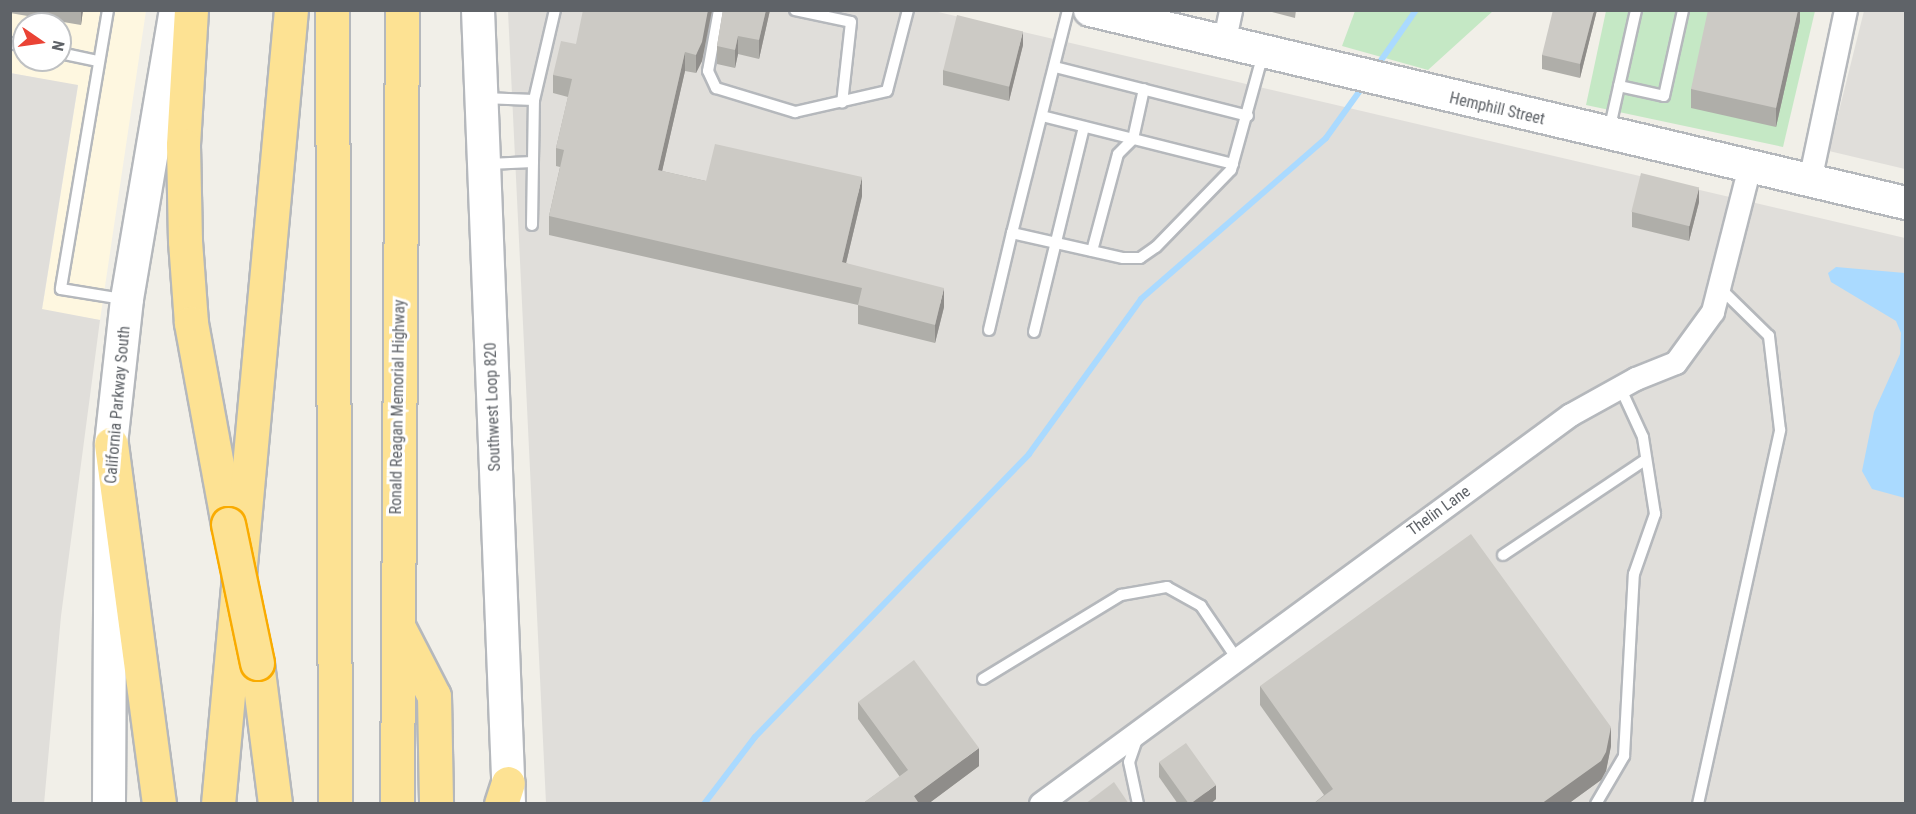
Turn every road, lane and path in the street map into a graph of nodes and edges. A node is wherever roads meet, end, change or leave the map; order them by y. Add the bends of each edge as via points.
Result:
1 (108, 10) edge
2 (176, 10) edge
3 (191, 10) edge
4 (291, 10) edge
5 (332, 10) edge
6 (402, 10) edge
7 (478, 10) edge
8 (555, 10) edge
9 (719, 10) edge
10 (795, 10) edge
11 (908, 10) edge
12 (1068, 10) edge
13 (1090, 10) edge
14 (1231, 10) edge
15 (1636, 10) edge
16 (1683, 10) edge
17 (1846, 10) edge
18 (1224, 44) junction
19 (1263, 53) junction
20 (72, 56) edge
21 (98, 62) junction
22 (1055, 67) junction
23 (1619, 86) junction
24 (1144, 89) junction
25 (482, 98) junction
26 (534, 100) junction
27 (842, 104) junction
28 (1042, 116) junction
29 (1248, 116) junction
30 (1084, 127) junction
31 (1608, 134) junction
32 (1133, 139) junction
33 (533, 162) junction
34 (484, 164) junction
35 (1233, 164) junction
36 (1750, 167) junction
37 (1810, 181) junction
38 (1905, 203) edge
39 (532, 225) dead end
40 (1012, 233) junction
41 (1056, 243) junction
42 (1092, 251) junction
43 (1720, 288) junction
44 (127, 299) junction
45 (989, 330) dead end
46 (1034, 332) dead end
47 (1620, 387) junction
48 (111, 444) junction
49 (1645, 460) junction
50 (1503, 555) dead end
51 (396, 623) junction
52 (1237, 659) junction
53 (983, 679) dead end
54 (1146, 726) junction
55 (506, 797) edge
56 (109, 804) edge
57 (159, 804) edge
58 (218, 804) edge
59 (275, 804) edge
60 (335, 804) edge
61 (397, 804) edge
62 (436, 804) edge
63 (1041, 804) edge
64 (1138, 804) edge
65 (1596, 804) edge
66 (1698, 804) edge

1 - 21 lane
2 - 44 main road, California Parkway South
3 - 59 highway, bridge via 183,145 191,323 257,663
4 - 58 highway
5 - 60 highway
6 - 51 highway, Ronald Reagan Memorial Highway
7 - 25 main road, Southwest Loop 820
8 - 26 lane
9 - 27 lane via 708,71 716,88 795,112
10 - 27 lane via 851,22
11 - 27 lane via 887,91
12 - 22 lane
13 - 18 main road, Hemphill Street
14 - 18 street
15 - 23 lane
16 - 23 lane via 1664,96
17 - 37 street
18 - 19 main road, Hemphill Street
19 - 29 lane
19 - 31 main road, Hemphill Street
20 - 21 lane
21 - 44 lane via 61,289
22 - 24 lane
22 - 28 lane
23 - 31 lane
24 - 29 lane
24 - 32 lane
25 - 26 lane
25 - 34 main road, Southwest Loop 820
26 - 33 lane
28 - 30 lane
28 - 40 lane
29 - 35 lane
30 - 32 lane
30 - 41 lane
31 - 36 main road, Hemphill Street
32 - 35 lane
32 - 42 lane via 1118,154
33 - 34 lane
33 - 39 lane
34 - 55 main road, Southwest Loop 820
35 - 42 lane via 1172,230 1140,258
36 - 37 main road, Hemphill Street
36 - 43 street, Thelin Lane
37 - 38 main road, Hemphill Street
40 - 41 lane
40 - 45 lane
41 - 42 lane
41 - 46 lane
43 - 47 street, Thelin Lane via 1713,312 1676,363
43 - 66 lane via 1769,336 1780,430
44 - 48 main road, California Parkway South
47 - 49 lane via 1642,437
47 - 52 street, Thelin Lane via 1571,415
48 - 56 main road, California Parkway South
48 - 57 highway
49 - 50 lane
49 - 65 lane via 1655,514 1634,574 1624,756
51 - 61 highway, Ronald Reagan Memorial Highway
51 - 62 highway via 434,696
52 - 53 lane via 1201,606 1167,587 1121,595
52 - 54 street, Thelin Lane
54 - 63 street, Thelin Lane
54 - 64 lane via 1131,749 1129,762

